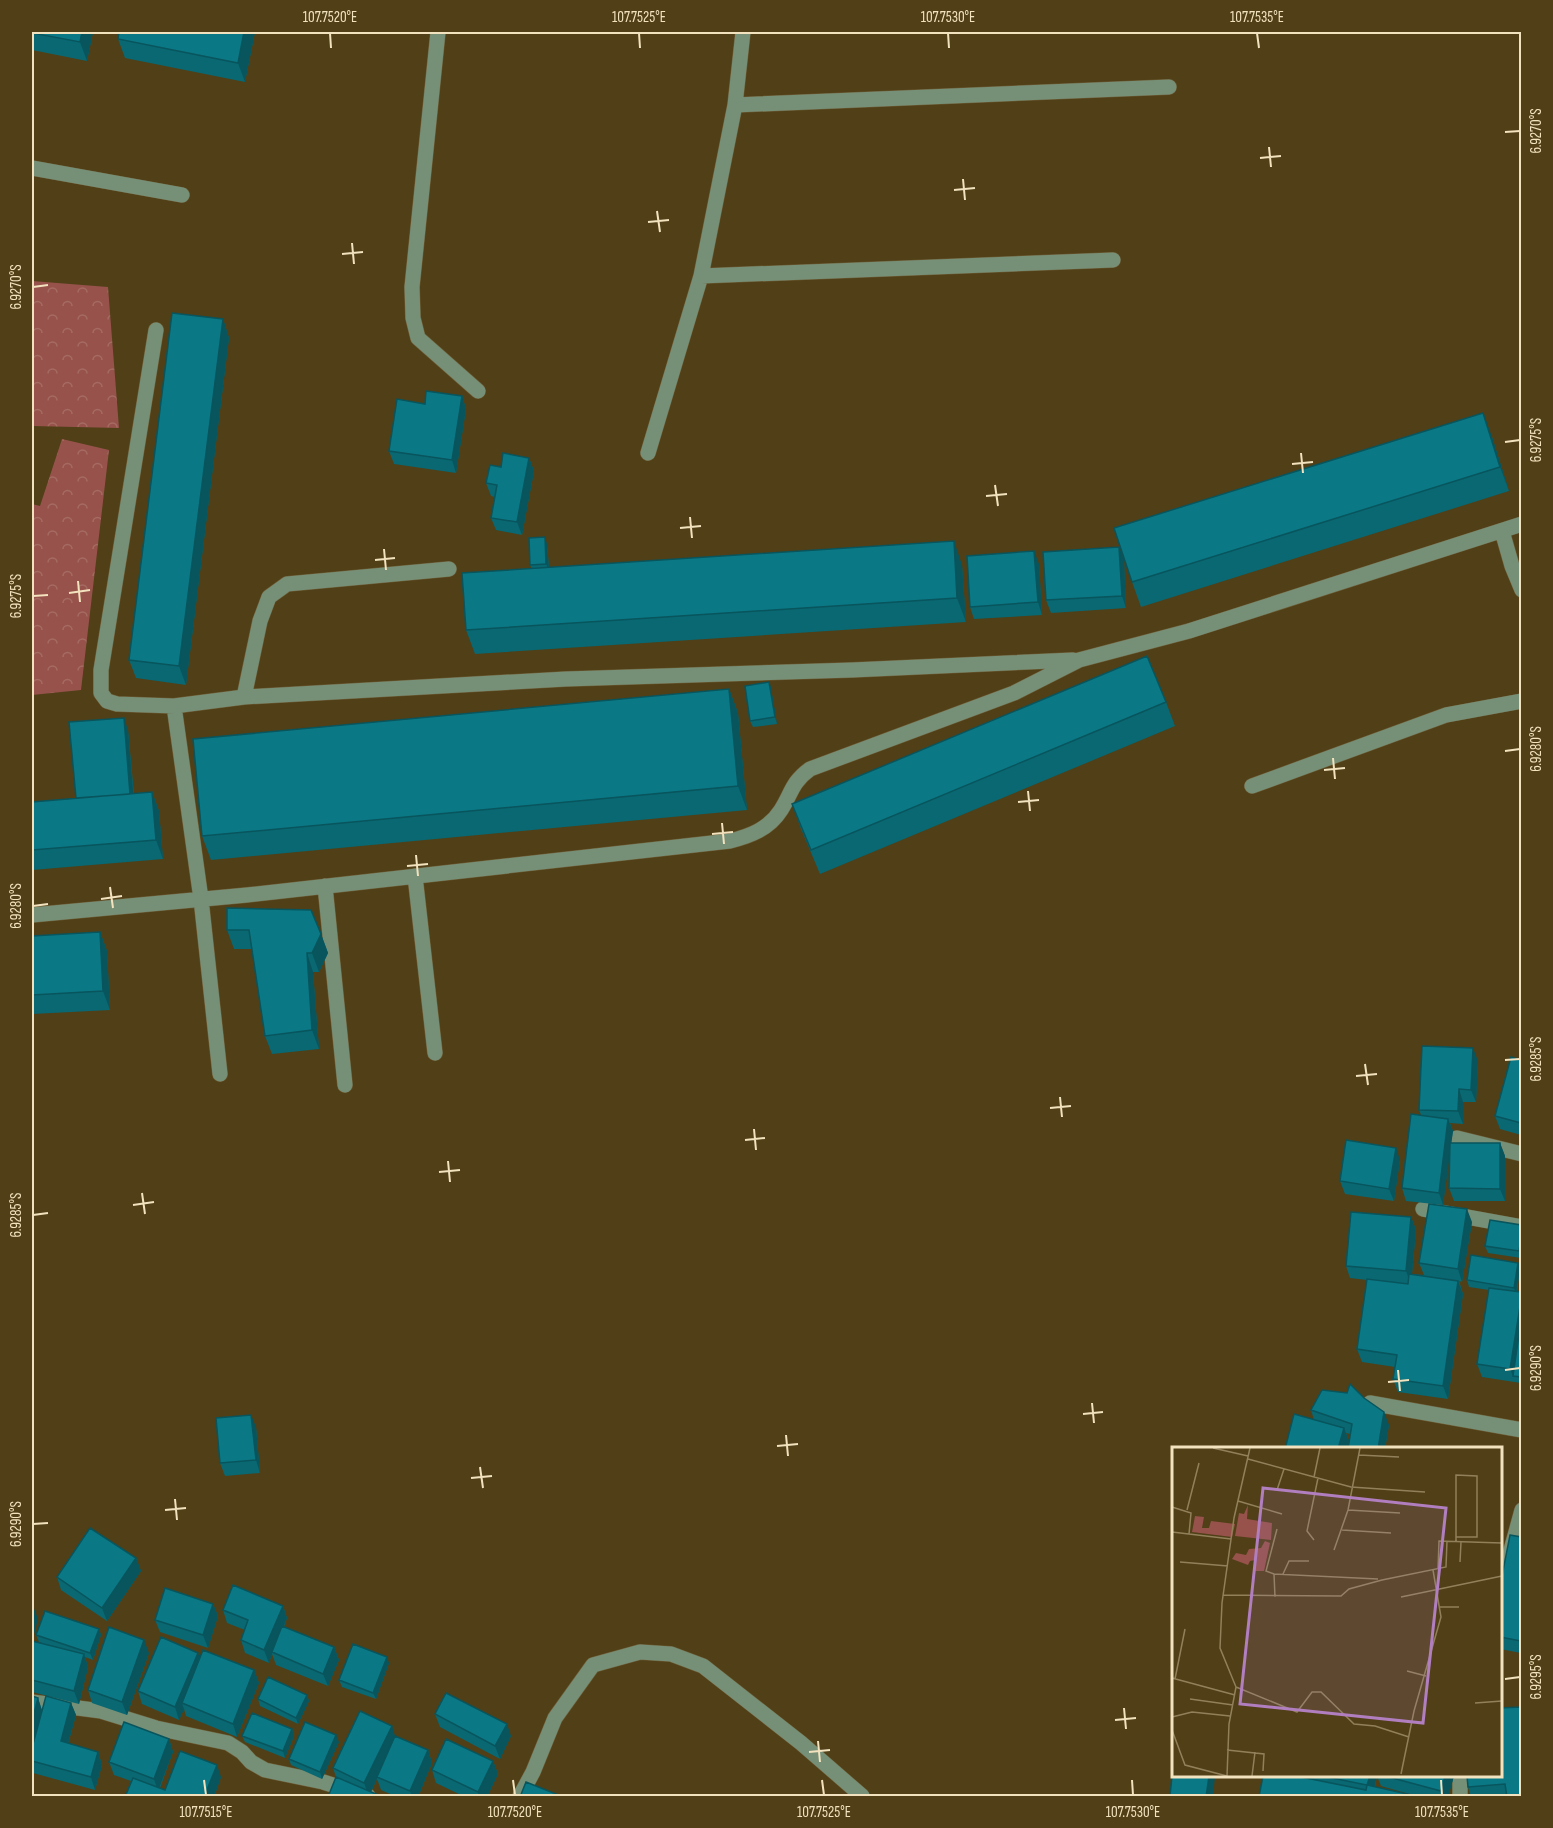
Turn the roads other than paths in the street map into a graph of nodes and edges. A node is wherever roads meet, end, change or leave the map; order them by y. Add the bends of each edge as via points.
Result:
1 (438, 32) edge
2 (743, 32) edge
3 (1169, 87) dead end
4 (735, 105) junction
5 (32, 168) edge
6 (182, 195) dead end
7 (1113, 260) dead end
8 (701, 276) junction
9 (156, 330) dead end
10 (478, 391) dead end
11 (648, 453) dead end
12 (1521, 524) edge
13 (1502, 531) junction
14 (449, 569) dead end
15 (1521, 590) edge
16 (1079, 660) junction
17 (244, 697) junction
18 (1521, 701) edge
19 (174, 706) junction
20 (1252, 786) dead end
21 (415, 876) junction
22 (325, 886) junction
23 (201, 898) junction
24 (32, 915) edge
25 (435, 1053) dead end
26 (220, 1074) dead end
27 (345, 1085) dead end
28 (1457, 1138) dead end
29 (1521, 1154) edge
30 (1423, 1209) edge
31 (1521, 1227) edge
32 (1370, 1403) edge
33 (1521, 1430) edge
34 (1521, 1510) edge
35 (1502, 1582) edge
36 (32, 1702) edge
37 (1460, 1777) edge
38 (368, 1797) edge
39 (520, 1797) edge
40 (862, 1797) edge
41 (1460, 1797) edge

1 - 10 street via 412,287 413,318 418,338
2 - 4 street
3 - 4 street
4 - 8 street
5 - 6 street
7 - 8 street
8 - 11 street
9 - 19 street via 101,670 101,693 117,704
12 - 13 street
13 - 15 street
13 - 16 street via 1189,631
14 - 17 street via 288,584 269,597
16 - 17 street via 566,679
16 - 21 street via 1014,693 810,769 793,785 781,811 752,835 730,841
17 - 19 street
18 - 20 street via 1446,715
19 - 23 street
21 - 22 street
21 - 25 street
22 - 23 street
22 - 27 street
23 - 24 street
23 - 26 street
28 - 29 street
30 - 31 street
32 - 33 street
34 - 35 street
36 - 38 street via 101,1712 228,1743 265,1770 323,1782
37 - 41 street
39 - 40 street via 555,1718 593,1665 640,1652 671,1654 703,1666

